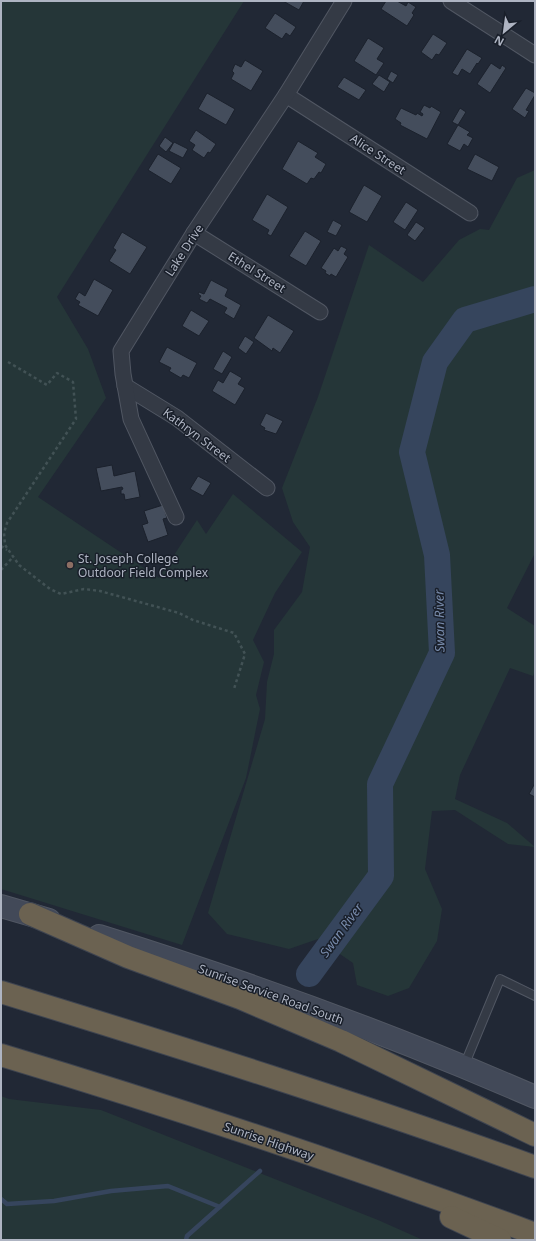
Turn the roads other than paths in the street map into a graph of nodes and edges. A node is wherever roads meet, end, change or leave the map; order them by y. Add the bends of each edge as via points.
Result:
1 (344, 1) edge
2 (451, 1) edge
3 (535, 54) edge
4 (286, 95) junction
5 (470, 213) dead end
6 (194, 233) junction
7 (320, 312) dead end
8 (125, 386) junction
9 (267, 488) dead end
10 (176, 517) dead end
11 (1, 906) edge
12 (30, 914) junction
13 (1, 992) edge
14 (535, 996) edge
15 (1, 1055) edge
16 (464, 1067) junction
17 (535, 1097) edge
18 (535, 1135) edge
19 (535, 1167) edge
20 (351, 1168) junction
21 (535, 1234) edge
22 (500, 1240) edge

1 - 4 street, Lake Drive
2 - 3 street
4 - 5 street, Alice Street
4 - 6 street, Lake Drive
6 - 7 street, Ethel Street
6 - 8 street, Lake Drive via 121,351
8 - 9 street, Kathryn Street via 177,418
8 - 10 street, Lake Drive via 131,419
11 - 12 main road, Sunrise Service Road South
12 - 16 main road, Sunrise Service Road South via 178,960 327,1013
12 - 18 highway via 128,957 240,998 334,1038
13 - 19 highway via 182,1048
14 - 16 lane via 500,979
15 - 20 highway, Sunrise Highway
16 - 17 main road, Sunrise Service Road South
20 - 21 highway, Sunrise Highway
20 - 22 highway

